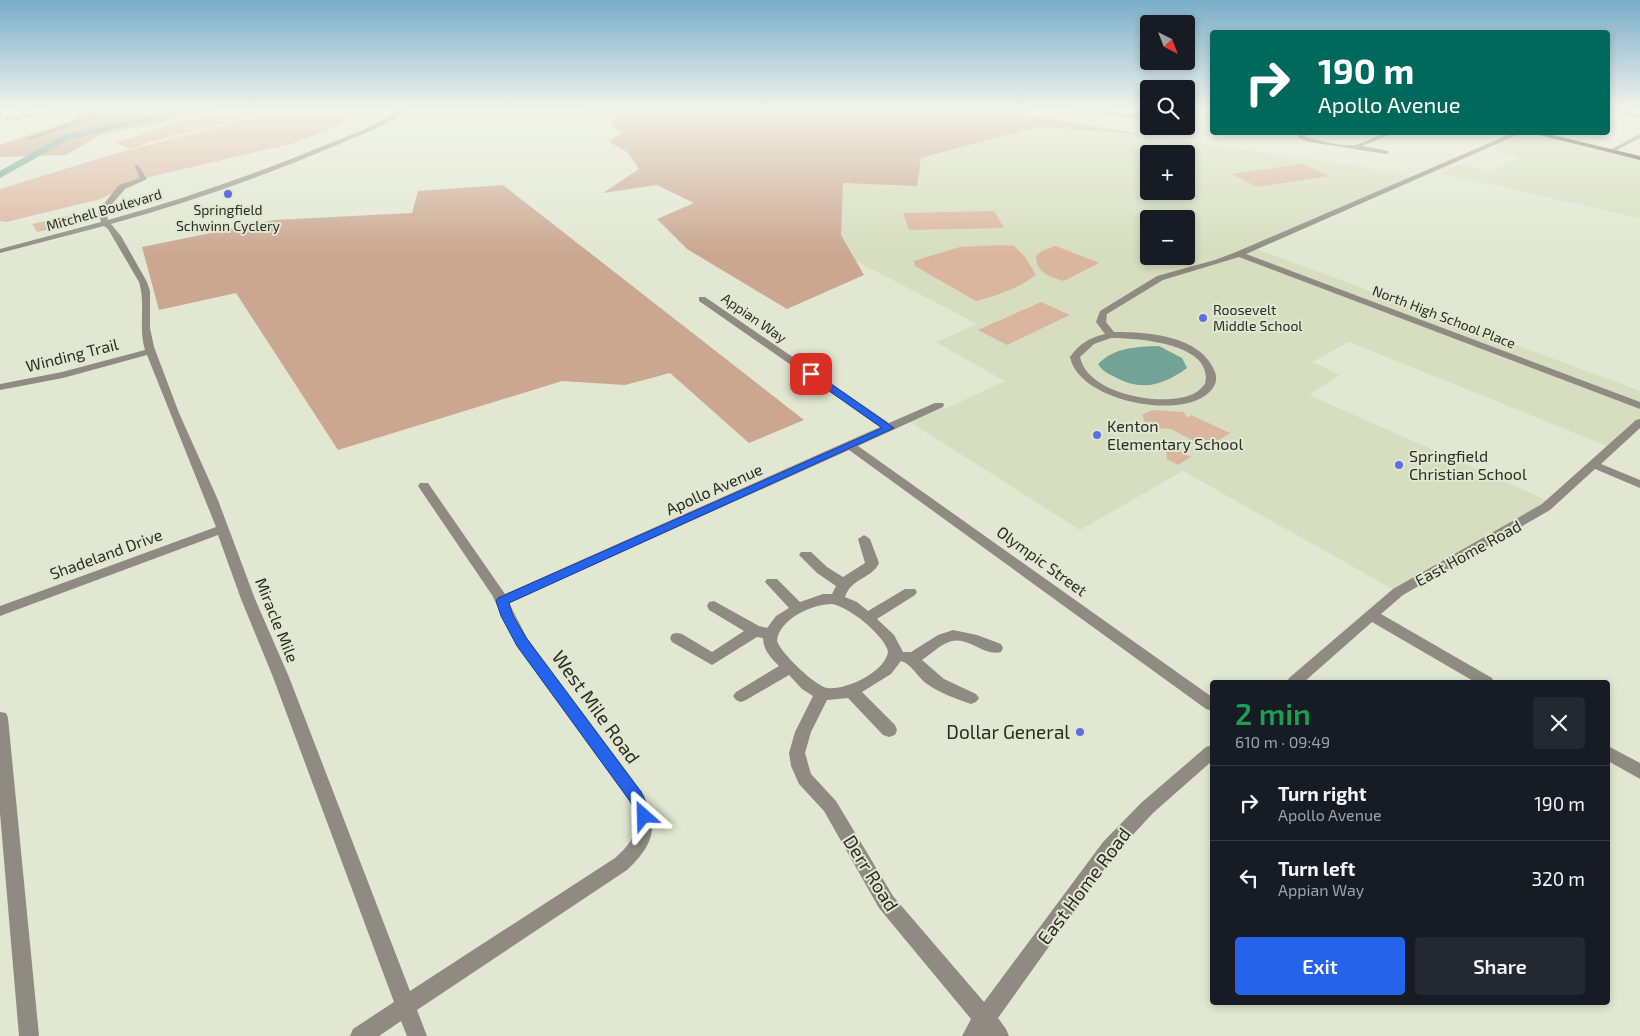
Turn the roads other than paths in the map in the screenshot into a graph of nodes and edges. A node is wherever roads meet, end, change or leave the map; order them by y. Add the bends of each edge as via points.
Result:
1 (304, 156) edge
2 (1465, 156) edge
3 (136, 166) dead end
4 (105, 224) junction
5 (0, 251) edge
6 (1241, 253) junction
7 (702, 299) dead end
8 (1111, 335) junction
9 (151, 351) junction
10 (0, 387) edge
11 (1640, 400) edge
12 (939, 406) dead end
13 (1640, 406) edge
14 (1640, 422) edge
15 (889, 428) junction
16 (851, 446) junction
17 (1594, 465) junction
18 (1640, 484) edge
19 (424, 486) dead end
20 (223, 529) junction
21 (864, 539) dead end
22 (806, 555) dead end
23 (772, 582) dead end
24 (844, 584) junction
25 (910, 592) dead end
26 (837, 599) junction
27 (502, 601) junction
28 (714, 606) dead end
29 (799, 609) junction
30 (0, 611) edge
31 (1371, 615) junction
32 (867, 618) junction
33 (756, 631) junction
34 (770, 634) junction
35 (677, 638) dead end
36 (996, 648) dead end
37 (896, 656) junction
38 (913, 658) junction
39 (790, 667) junction
40 (1296, 680) edge
41 (1484, 680) edge
42 (852, 692) junction
43 (823, 694) junction
44 (741, 696) dead end
45 (971, 698) dead end
46 (1210, 704) edge
47 (0, 718) edge
48 (889, 730) dead end
49 (1210, 754) edge
50 (1610, 754) edge
51 (1640, 772) edge
52 (405, 1006) junction
53 (985, 1020) junction
54 (29, 1036) edge
55 (360, 1036) edge
56 (417, 1036) edge
57 (972, 1036) edge
58 (999, 1036) edge

1 - 4 street, Mitchell Boulevard via 203,194
2 - 6 street
3 - 4 street via 144,179 122,187 102,211
4 - 5 street, Mitchell Boulevard
4 - 9 street, Miracle Mile via 118,236 143,282 146,291 145,328
6 - 8 street via 1160,278 1103,313 1101,322
6 - 11 street, North High School Place
6 - 13 street, North High School Place
7 - 15 street, Appian Way
8 - 8 street via 1087,343 1075,357 1078,369 1090,382 1108,392 1131,399 1180,401 1198,395 1209,386 1212,375 1206,363 1193,352 1153,337
9 - 10 street, Winding Trail
9 - 20 street, Miracle Mile
12 - 15 street, Apollo Avenue
14 - 17 street, East Home Road
15 - 16 street, Apollo Avenue
16 - 27 street, Apollo Avenue
16 - 46 street, Olympic Street
17 - 18 street
17 - 31 street, East Home Road via 1546,507 1414,582
19 - 27 street, West Mile Road
20 - 30 street, Shadeland Drive
20 - 52 street, Miracle Mile
21 - 24 street via 871,566
22 - 24 street
23 - 29 street
24 - 26 street
25 - 32 street
26 - 29 street via 823,599
26 - 32 street via 851,604
27 - 52 street, West Mile Road via 522,642 636,797 644,816 643,838 632,855 621,864
28 - 33 street
29 - 34 street via 782,619
31 - 40 street, East Home Road
31 - 41 street
32 - 37 street via 891,638
33 - 34 street
33 - 35 street via 712,659
34 - 39 street via 774,651
36 - 38 street via 956,635
37 - 38 street
37 - 42 street via 884,672
38 - 45 street via 920,670 934,682
39 - 43 street via 811,688
39 - 44 street
42 - 43 street
42 - 48 street
43 - 53 street, Derr Road via 803,732 797,753 799,766 830,806 886,902
47 - 54 street
49 - 53 street, East Home Road via 1147,808 1109,848
50 - 51 street
52 - 55 street, West Mile Road
52 - 56 street, Miracle Mile
53 - 57 street, East Home Road
53 - 58 street, Derr Road

